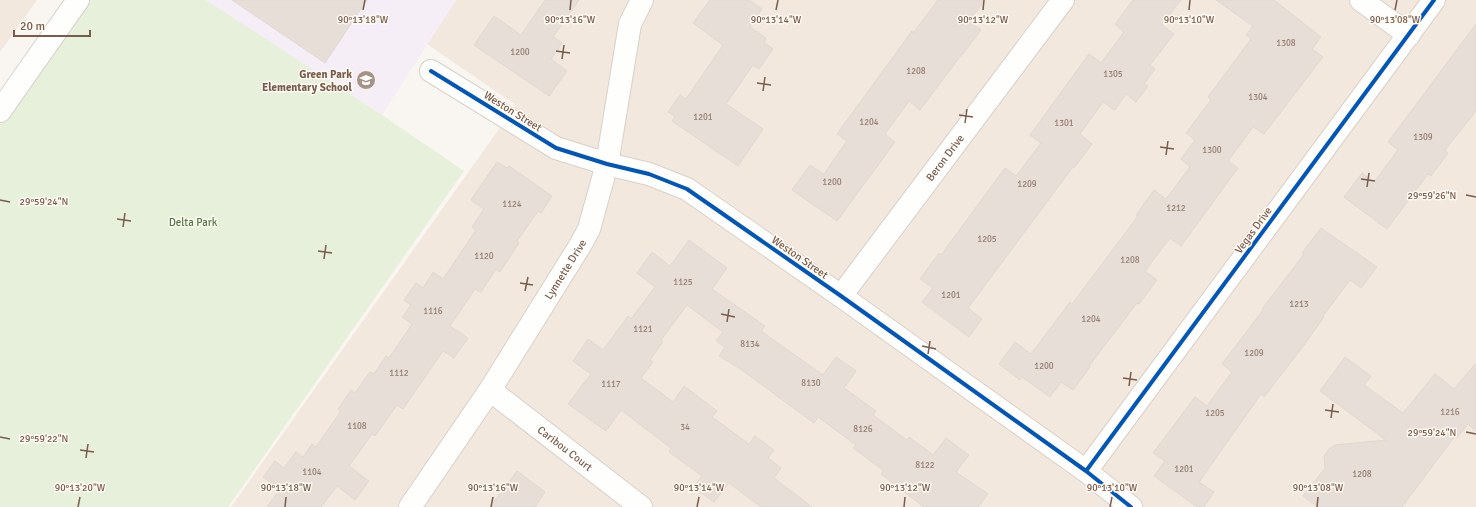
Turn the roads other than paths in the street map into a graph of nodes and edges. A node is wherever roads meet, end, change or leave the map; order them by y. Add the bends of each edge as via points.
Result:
1 (78, 0) edge
2 (642, 0) edge
3 (1063, 0) edge
4 (1361, 0) edge
5 (1434, 0) edge
6 (1409, 35) junction
7 (431, 71) dead end
8 (0, 111) edge
9 (607, 164) junction
10 (841, 296) junction
11 (490, 390) junction
12 (1086, 471) junction
13 (410, 507) edge
14 (641, 507) edge
15 (1131, 507) edge

1 - 8 street
2 - 9 street, Lynnette Drive via 630,24
3 - 10 street, Beron Drive
4 - 6 street
5 - 6 street, Vegas Drive
6 - 12 street, Vegas Drive
7 - 9 street, Weston Street via 556,148
9 - 10 street, Weston Street via 649,174 687,189
9 - 11 street, Lynnette Drive via 589,229 582,244
10 - 12 street, Weston Street
11 - 13 street, Lynnette Drive
11 - 14 street, Caribou Court
12 - 15 street, Weston Street

